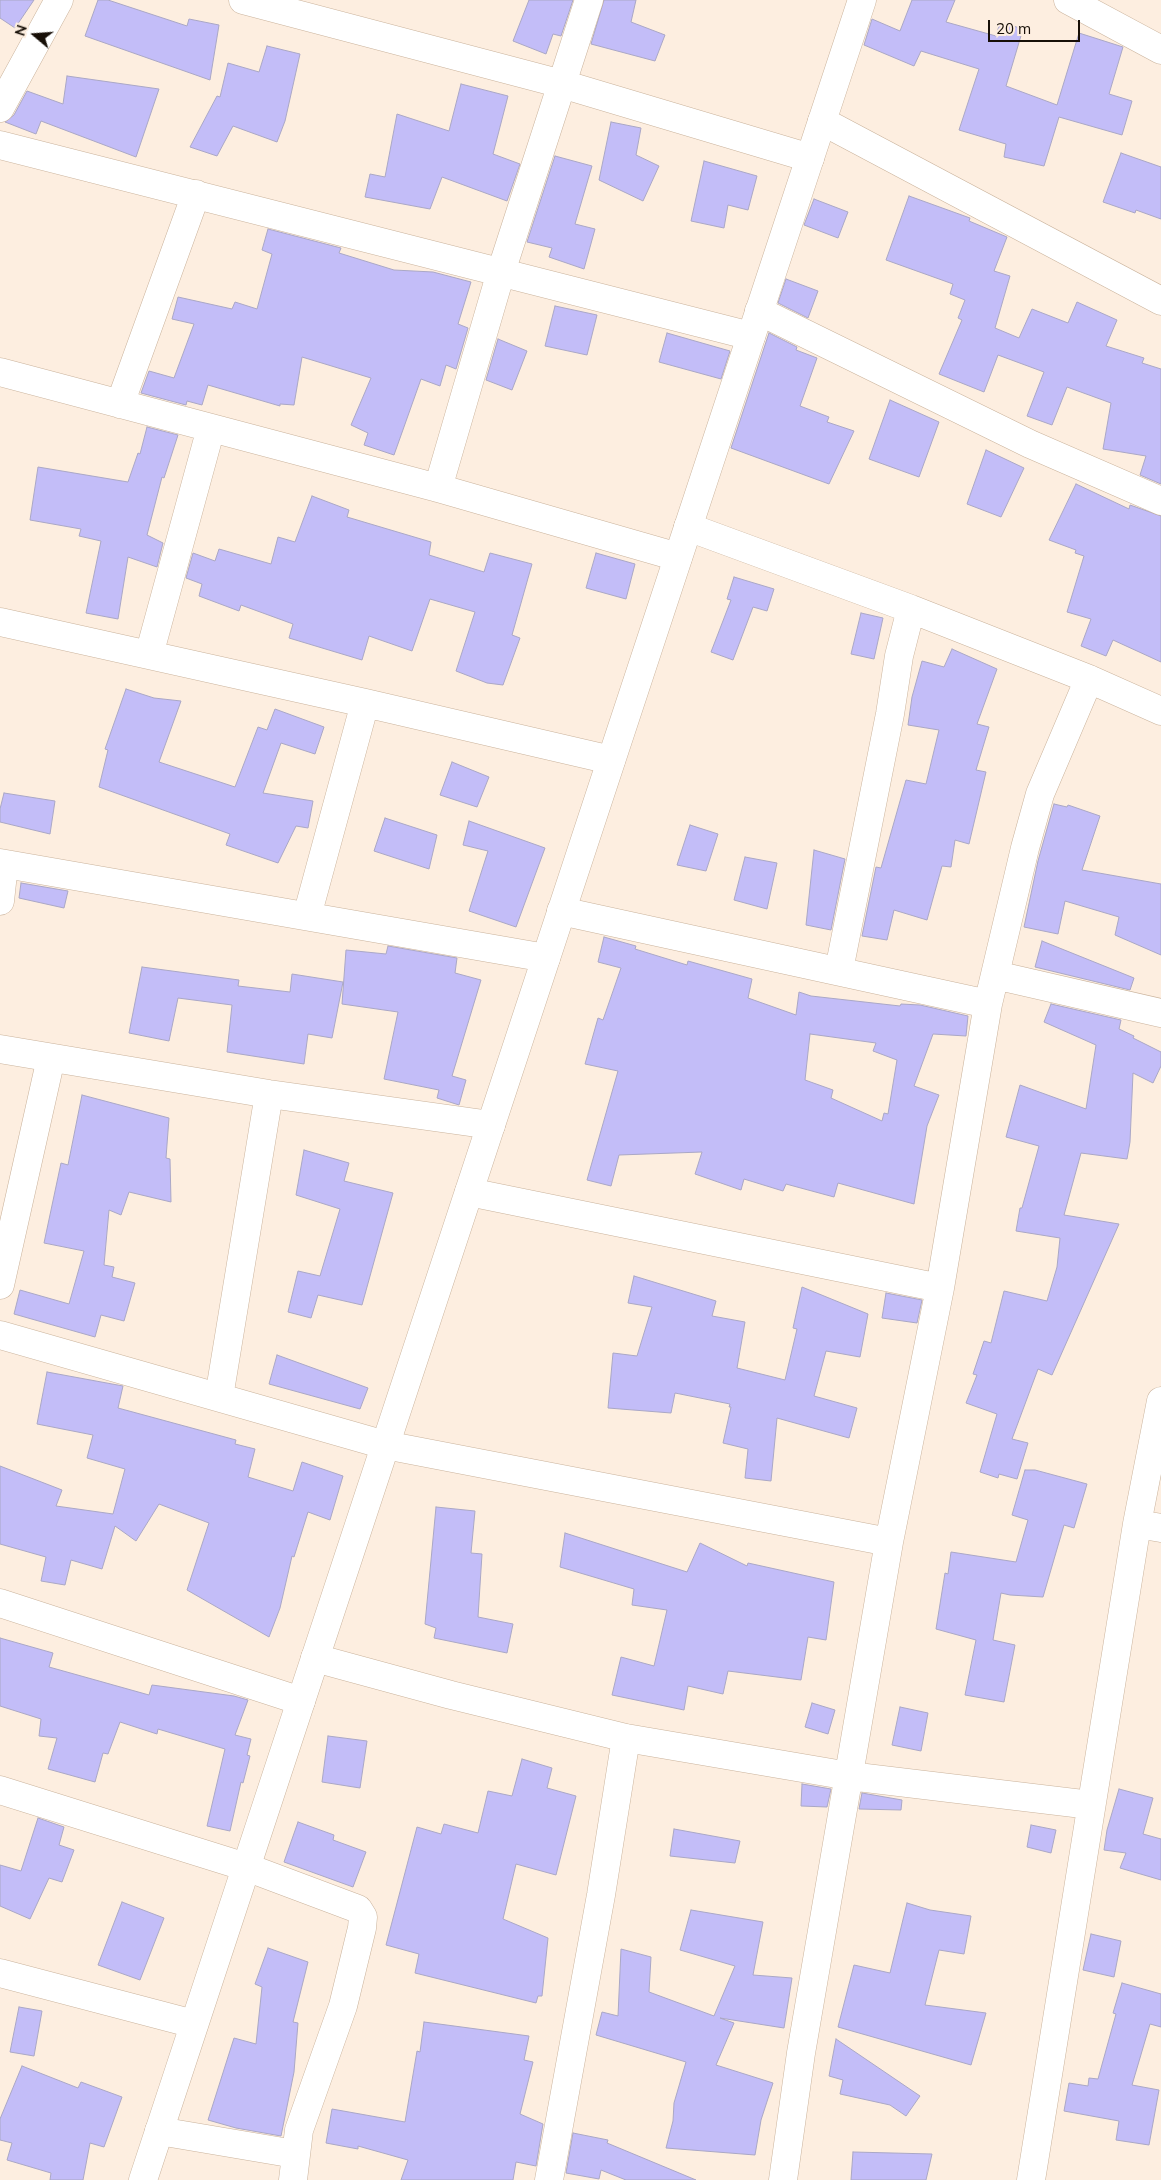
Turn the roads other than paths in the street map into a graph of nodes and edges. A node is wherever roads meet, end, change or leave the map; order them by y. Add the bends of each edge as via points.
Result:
1 (59, 0) edge
2 (243, 0) edge
3 (589, 0) edge
4 (862, 0) edge
5 (1068, 0) edge
6 (1161, 50) edge
7 (562, 84) junction
8 (0, 108) edge
9 (822, 121) junction
10 (0, 145) edge
11 (810, 158) junction
12 (196, 194) junction
13 (501, 272) junction
14 (1161, 302) edge
15 (760, 311) junction
16 (751, 336) junction
17 (0, 372) edge
18 (120, 404) junction
19 (211, 428) junction
20 (438, 488) junction
21 (1161, 501) edge
22 (688, 526) junction
23 (678, 557) junction
24 (910, 609) junction
25 (0, 622) edge
26 (149, 654) junction
27 (1089, 679) junction
28 (365, 703) junction
29 (1161, 711) edge
30 (611, 760) junction
31 (2, 863) edge
32 (0, 901) edge
33 (561, 911) junction
34 (307, 916) junction
35 (546, 958) junction
36 (839, 970) junction
37 (995, 975) junction
38 (988, 1004) junction
39 (1161, 1013) edge
40 (0, 1049) edge
41 (52, 1058) junction
42 (269, 1094) junction
43 (491, 1125) junction
44 (469, 1192) junction
45 (0, 1285) edge
46 (940, 1288) junction
47 (0, 1335) edge
48 (219, 1398) junction
49 (1161, 1401) edge
50 (385, 1445) junction
51 (1149, 1526) edge
52 (889, 1542) junction
53 (0, 1603) edge
54 (315, 1658) junction
55 (301, 1701) junction
56 (626, 1738) junction
57 (848, 1776) junction
58 (0, 1790) edge
59 (1091, 1805) junction
60 (246, 1867) junction
61 (0, 1973) edge
62 (194, 2024) junction
63 (159, 2131) junction
64 (294, 2167) edge
65 (143, 2180) edge
66 (549, 2180) edge
67 (783, 2180) edge
68 (1031, 2180) edge

1 - 8 street
2 - 7 street
3 - 7 street
4 - 9 street
5 - 6 street
7 - 11 street
7 - 13 street
9 - 11 street
9 - 14 street
10 - 12 street
11 - 15 street
12 - 13 street
12 - 18 street
13 - 16 street
13 - 20 street
15 - 16 street
15 - 21 street via 1030,444
16 - 22 street
17 - 18 street
18 - 19 street
19 - 20 street
19 - 26 street
20 - 23 street
22 - 23 street
22 - 24 street
23 - 30 street
24 - 27 street
24 - 36 street
25 - 26 street
26 - 28 street
27 - 29 street
27 - 37 street via 1040,794
28 - 30 street
28 - 34 street
30 - 33 street
31 - 32 street
31 - 34 street
33 - 35 street
33 - 36 street
34 - 35 street
35 - 43 street
36 - 38 street
37 - 38 street
37 - 39 street
38 - 46 street
40 - 41 street
41 - 42 street
41 - 45 street
42 - 43 street
42 - 48 street
43 - 44 street
44 - 46 street
44 - 50 street
46 - 52 street
47 - 48 street
48 - 50 street
49 - 51 street
50 - 52 street
50 - 54 street
51 - 59 street
52 - 57 street
53 - 55 street
54 - 55 street
54 - 56 street
55 - 60 street
56 - 57 street
56 - 66 street
57 - 59 street
57 - 67 street
58 - 60 street
59 - 68 street
60 - 62 street
60 - 64 street via 358,1909 362,1917 343,2006 299,2130
61 - 62 street
62 - 63 street
63 - 64 street
63 - 65 street

